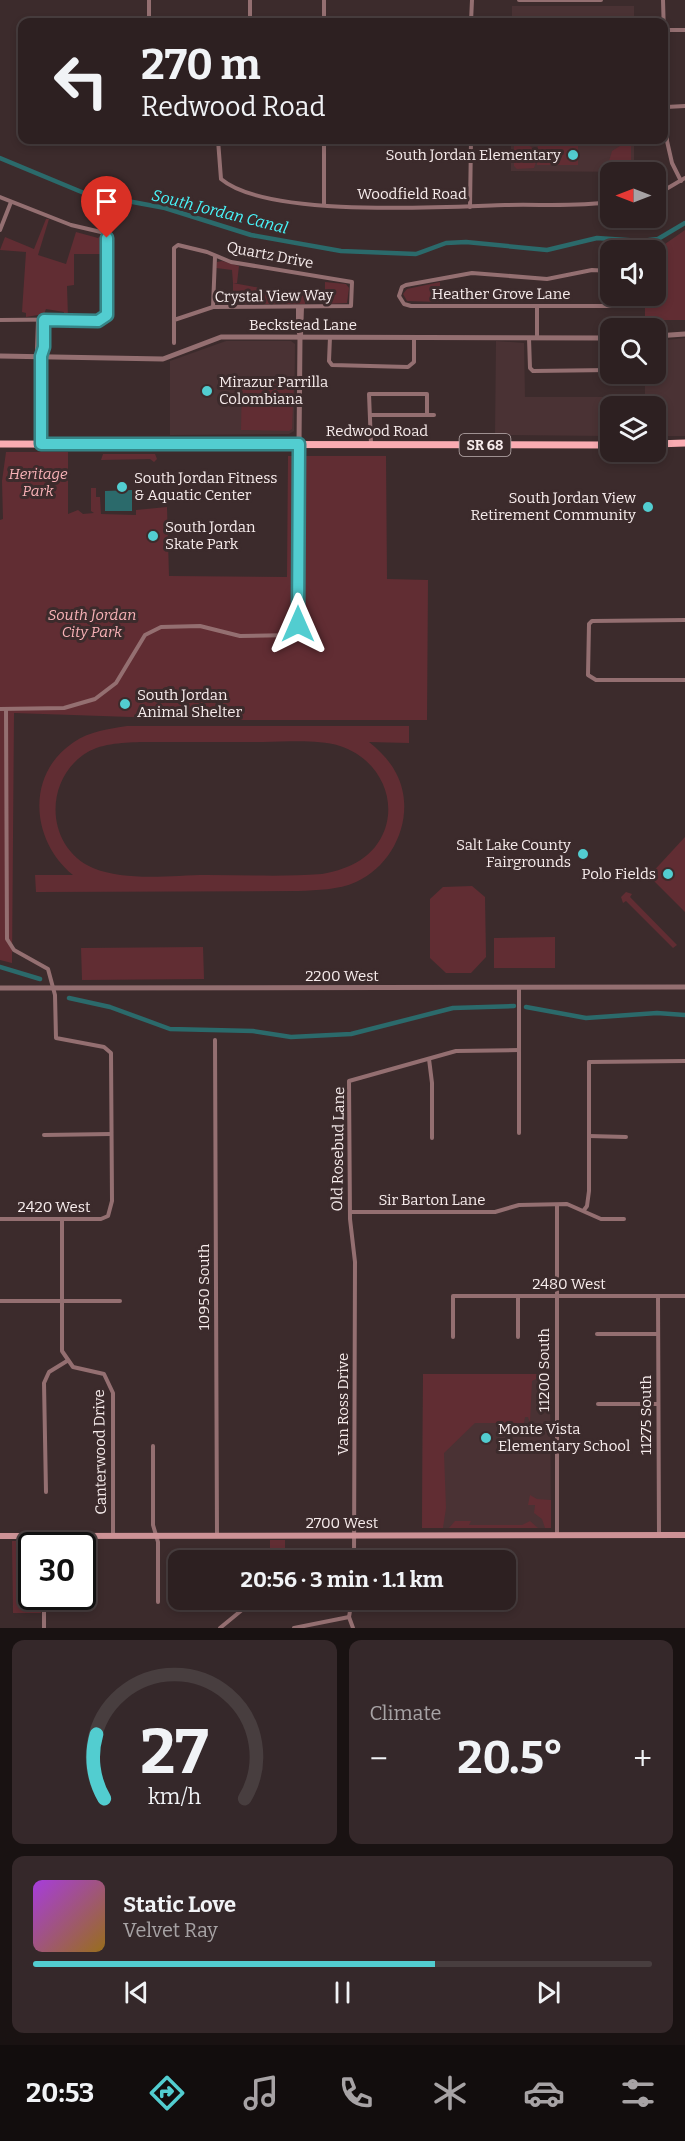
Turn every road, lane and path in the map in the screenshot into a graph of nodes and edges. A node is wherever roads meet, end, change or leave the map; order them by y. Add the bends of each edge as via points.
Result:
1 (149, 0) edge
2 (250, 0) edge
3 (324, 0) edge
4 (472, 0) edge
5 (601, 0) edge
6 (663, 0) edge
7 (519, 1) edge
8 (149, 18) edge
9 (250, 18) edge
10 (324, 18) edge
11 (471, 18) edge
12 (664, 18) edge
13 (668, 30) edge
14 (685, 30) edge
15 (685, 106) edge
16 (668, 107) edge
17 (668, 138) edge
18 (218, 144) edge
19 (324, 144) edge
20 (471, 144) edge
21 (683, 179) edge
22 (666, 189) edge
23 (0, 197) edge
24 (11, 202) junction
25 (600, 204) edge
26 (324, 206) junction
27 (470, 207) junction
28 (0, 230) edge
29 (215, 257) junction
30 (600, 270) edge
31 (352, 282) joint
32 (537, 306) junction
33 (600, 306) edge
34 (213, 307) junction
35 (300, 307) junction
36 (0, 320) edge
37 (38, 320) junction
38 (44, 320) junction
39 (174, 320) junction
40 (685, 334) edge
41 (666, 335) edge
42 (300, 337) junction
43 (330, 337) junction
44 (414, 337) junction
45 (530, 338) junction
46 (537, 338) junction
47 (600, 338) edge
48 (174, 343) dead end
49 (0, 356) edge
50 (41, 356) junction
51 (600, 370) edge
52 (370, 415) junction
53 (427, 415) junction
54 (434, 415) dead end
55 (0, 444) edge
56 (41, 444) junction
57 (299, 444) junction
58 (600, 444) edge
59 (666, 444) edge
60 (371, 445) junction
61 (684, 445) edge
62 (685, 620) edge
63 (685, 680) edge
64 (0, 709) edge
65 (6, 709) junction
66 (519, 987) junction
67 (685, 987) edge
68 (0, 988) edge
69 (53, 988) junction
70 (215, 1040) dead end
71 (519, 1050) junction
72 (429, 1059) junction
73 (685, 1061) edge
74 (519, 1133) dead end
75 (111, 1134) junction
76 (44, 1135) dead end
77 (589, 1136) junction
78 (626, 1137) dead end
79 (432, 1138) dead end
80 (557, 1205) junction
81 (584, 1210) junction
82 (350, 1212) junction
83 (0, 1219) edge
84 (62, 1219) junction
85 (624, 1219) dead end
86 (355, 1273) joint
87 (518, 1296) junction
88 (556, 1296) junction
89 (658, 1296) junction
90 (685, 1296) edge
91 (0, 1301) edge
92 (61, 1301) junction
93 (120, 1301) dead end
94 (597, 1334) dead end
95 (658, 1334) junction
96 (453, 1337) dead end
97 (518, 1337) dead end
98 (67, 1361) junction
99 (598, 1404) dead end
100 (658, 1404) junction
101 (153, 1446) dead end
102 (46, 1492) dead end
103 (96, 1535) edge
104 (113, 1535) junction
105 (155, 1535) junction
106 (217, 1535) junction
107 (355, 1535) junction
108 (556, 1535) junction
109 (658, 1535) junction
110 (685, 1535) edge
111 (0, 1536) edge
112 (18, 1536) edge
113 (354, 1550) edge
114 (158, 1602) dead end
115 (44, 1610) edge
116 (241, 1610) edge
117 (350, 1610) edge
118 (349, 1617) junction
119 (44, 1628) edge
120 (220, 1628) edge
121 (294, 1628) edge
122 (353, 1628) edge

1 - 8 street
2 - 9 street
3 - 10 street
4 - 11 street
5 - 7 street
6 - 12 street
13 - 14 street
15 - 16 street
17 - 21 street via 669,154
18 - 26 street, Woodfield Road via 219,176 231,186 250,195
19 - 26 street
20 - 27 street
21 - 22 street
23 - 24 street
24 - 28 street
24 - 38 street via 105,234 108,244 108,309 104,319
25 - 27 street, Woodfield Road
26 - 27 street, Woodfield Road
29 - 31 street, Quartz Drive
29 - 34 street
29 - 39 street, Quartz Drive via 178,245 174,248
30 - 32 street, Heather Grove Lane via 547,279 472,273 403,286 400,291 401,300 411,306
31 - 35 street, Crystal View Way via 351,306
32 - 33 street, Heather Grove Lane
32 - 46 street
34 - 35 street, Crystal View Way
34 - 39 street, Crystal View Way
35 - 42 street
36 - 37 street
37 - 38 street
37 - 50 street via 37,349
38 - 50 street
39 - 48 street, Quartz Drive
40 - 41 street
42 - 43 street, Beckstead Lane
42 - 50 street, Beckstead Lane via 221,337 163,358
42 - 57 street
43 - 44 street, Beckstead Lane
43 - 44 street via 329,361 335,366 408,367 413,364
44 - 45 street, Beckstead Lane
45 - 46 street, Beckstead Lane
45 - 51 street via 533,370
46 - 47 street, Beckstead Lane
49 - 50 street, Beckstead Lane
50 - 56 street
52 - 53 street
52 - 53 street via 369,394 427,394
52 - 60 street
53 - 54 street
55 - 56 main road, Redwood Road / SR 68
56 - 57 main road, Redwood Road / SR 68
57 - 60 main road, Redwood Road / SR 68
57 - 65 street via 298,624 294,635 232,636 200,626 161,627 146,636 116,683 95,699 64,708
58 - 60 main road, Redwood Road / SR 68
59 - 61 main road
62 - 63 street via 592,621 588,675 596,680
64 - 65 street
65 - 69 street via 7,939 14,950 48,969
66 - 67 street, 2200 West
66 - 69 street, 2200 West
66 - 71 street
68 - 69 street, 2200 West
69 - 75 street via 56,1038 104,1047 111,1053
70 - 106 street, 10950 South
71 - 72 street, Old Rosebud Lane via 462,1050
71 - 74 street
72 - 79 street
72 - 82 street, Old Rosebud Lane via 350,1081
73 - 77 street via 589,1062
75 - 76 street
75 - 84 street, 2420 West via 112,1201 108,1216
77 - 78 street
77 - 81 street via 589,1191
80 - 81 street, Sir Barton Lane
80 - 82 street, Sir Barton Lane via 519,1205 495,1212
80 - 88 street, 11200 South
81 - 85 street, Sir Barton Lane via 600,1219
82 - 86 street, Old Rosebud Lane
83 - 84 street, 2420 West
84 - 92 street
86 - 107 street, Van Ross Drive
87 - 88 street, 2480 West
87 - 96 street, 2480 West via 453,1296
87 - 97 street
88 - 89 street, 2480 West
88 - 108 street, 11200 South
89 - 90 street, 2480 West
89 - 95 street, 11275 South
91 - 92 street
92 - 93 street
92 - 98 street via 62,1351
94 - 95 street
95 - 100 street, 11275 South
98 - 102 street via 49,1372 44,1383
98 - 104 street, Canterwood Drive via 73,1367 105,1374 113,1393
99 - 100 street
100 - 109 street, 11275 South
101 - 105 street
103 - 104 main road, 2700 West
104 - 105 main road, 2700 West
105 - 106 main road, 2700 West
105 - 114 street
106 - 107 main road, 2700 West
107 - 108 main road, 2700 West
107 - 113 street, Van Ross Drive
108 - 109 main road, 2700 West
109 - 110 main road, 2700 West
111 - 112 main road, 2700 West
115 - 119 street
116 - 120 street
117 - 118 street
118 - 121 street
118 - 122 street

